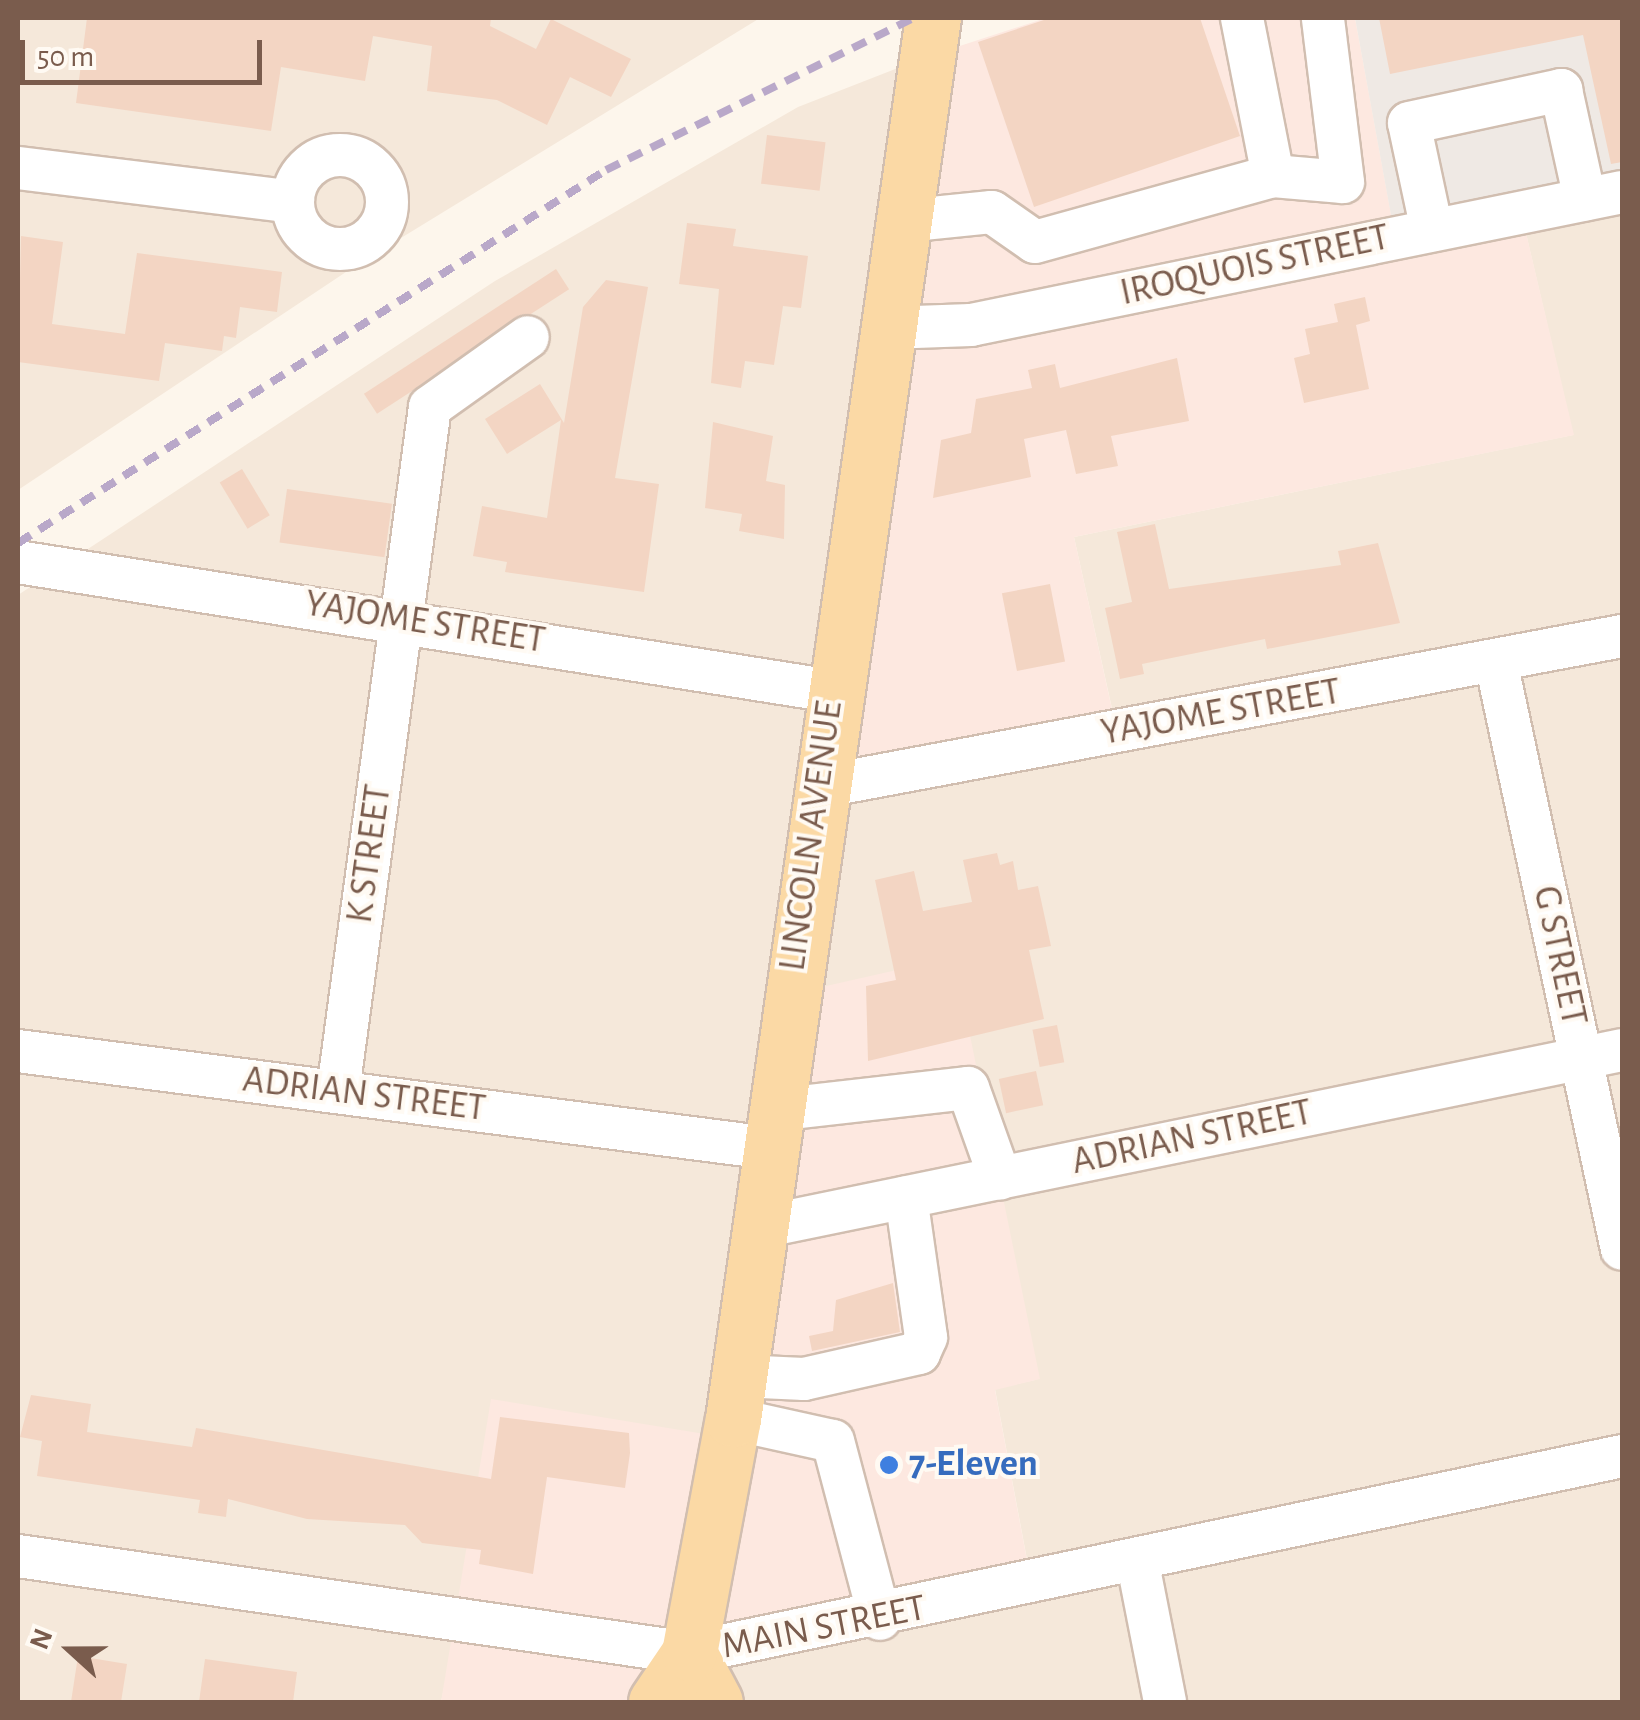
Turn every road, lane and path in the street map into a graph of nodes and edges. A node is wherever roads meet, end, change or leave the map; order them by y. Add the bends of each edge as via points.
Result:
1 (933, 18) edge
2 (1242, 18) edge
3 (1323, 18) edge
4 (18, 168) edge
5 (1272, 176) junction
6 (1604, 196) edge
7 (293, 202) dead end
8 (903, 221) junction
9 (1432, 230) junction
10 (887, 328) junction
11 (528, 337) dead end
12 (18, 562) edge
13 (402, 618) junction
14 (1622, 636) edge
15 (1496, 662) junction
16 (832, 690) junction
17 (819, 787) junction
18 (1622, 1050) edge
19 (18, 1052) edge
20 (1580, 1058) junction
21 (338, 1090) junction
22 (772, 1129) junction
23 (1000, 1178) junction
24 (906, 1197) junction
25 (761, 1226) junction
26 (1622, 1250) edge
27 (736, 1397) junction
28 (1622, 1456) edge
29 (18, 1556) edge
30 (1138, 1564) junction
31 (880, 1618) junction
32 (690, 1653) junction
33 (656, 1702) edge
34 (715, 1702) edge
35 (1165, 1702) edge

1 - 8 main road, LINCOLN AVENUE
2 - 5 street
3 - 5 street via 1343,182
4 - 7 street
5 - 8 street via 1036,242 992,212
6 - 9 street, IROQUOIS STREET
6 - 9 street via 1561,90 1409,124
8 - 10 main road, LINCOLN AVENUE
9 - 10 street, IROQUOIS STREET via 971,324
10 - 16 main road, LINCOLN AVENUE
11 - 13 street, K STREET via 430,408
12 - 13 street, YAJOME STREET
13 - 16 street, YAJOME STREET
13 - 21 street, K STREET
14 - 15 street, YAJOME STREET
15 - 17 street, YAJOME STREET
15 - 20 street, G STREET
16 - 17 main road, LINCOLN AVENUE
17 - 22 main road, LINCOLN AVENUE
18 - 20 street, ADRIAN STREET
19 - 21 street, ADRIAN STREET
20 - 23 street, ADRIAN STREET
20 - 26 street, G STREET
21 - 22 street, ADRIAN STREET
22 - 23 street, ADRIAN STREET via 968,1088
22 - 25 main road, LINCOLN AVENUE
23 - 24 street, ADRIAN STREET
24 - 25 street, ADRIAN STREET
24 - 27 street via 926,1337 919,1354
25 - 27 main road, LINCOLN AVENUE
27 - 31 street via 833,1442
27 - 32 main road, LINCOLN AVENUE
28 - 30 street, MAIN STREET
29 - 32 street, MAIN STREET
30 - 31 street, MAIN STREET
30 - 35 street
31 - 32 street, MAIN STREET
32 - 33 main road, LINCOLN AVENUE
32 - 34 main road

